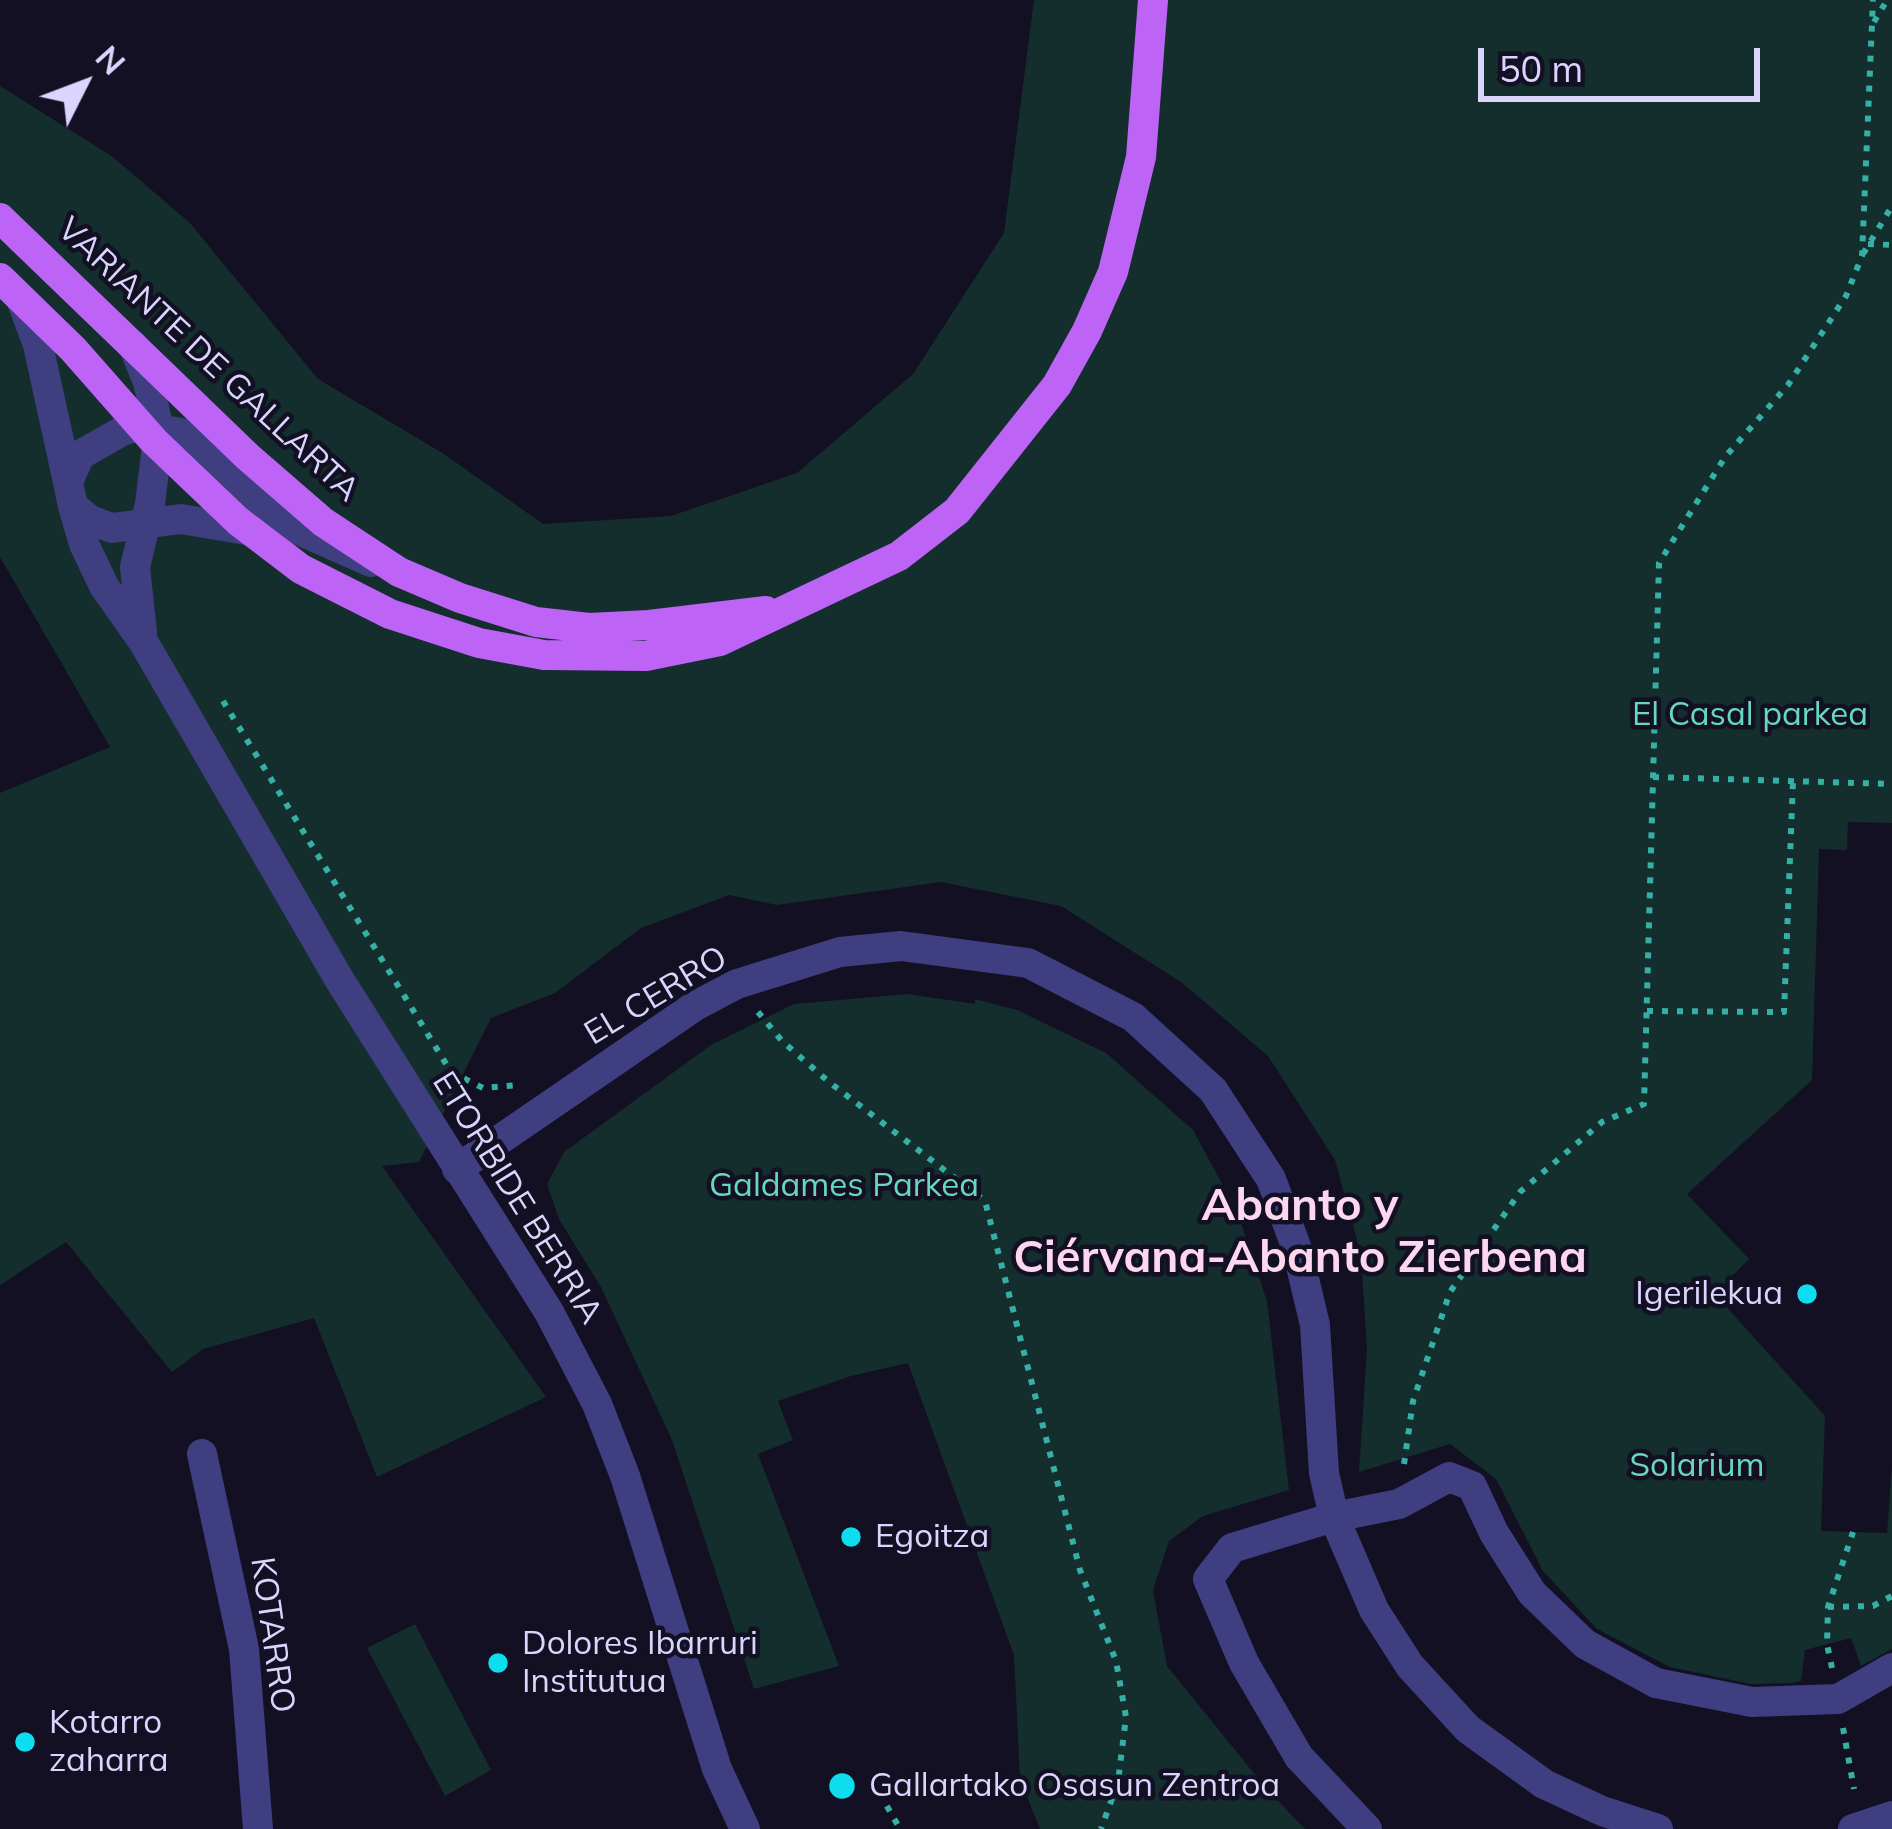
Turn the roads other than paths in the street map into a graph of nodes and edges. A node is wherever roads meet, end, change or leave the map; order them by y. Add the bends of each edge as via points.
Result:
1 (1154, 0) edge
2 (0, 218) edge
3 (10, 289) edge
4 (132, 342) junction
5 (154, 434) junction
6 (70, 494) junction
7 (145, 525) junction
8 (252, 531) junction
9 (399, 572) junction
10 (785, 609) junction
11 (144, 644) junction
12 (457, 1169) junction
13 (202, 1454) dead end
14 (1334, 1516) junction
15 (1892, 1668) edge
16 (1892, 1816) edge
17 (258, 1829) edge
18 (745, 1829) edge
19 (1367, 1829) edge
20 (1658, 1829) edge
21 (1853, 1829) edge

1 - 10 main road, VARIANTE DE GALLARTA via 1141,157 1113,272 1057,385 957,511 899,556
2 - 4 main road, VARIANTE DE GALLARTA
3 - 5 main road, VARIANTE DE GALLARTA
3 - 6 street, ETORBIDE BERRIA via 38,345
4 - 5 street, ETORBIDE BERRIA via 148,382
4 - 9 main road, VARIANTE DE GALLARTA via 323,522
5 - 6 street via 100,440 80,455
5 - 7 street, ETORBIDE BERRIA
5 - 8 main road, VARIANTE DE GALLARTA
5 - 9 street via 191,435 301,531
6 - 7 street via 90,520
6 - 11 street, ETORBIDE BERRIA via 104,586
7 - 8 street via 181,519
7 - 11 street, ETORBIDE BERRIA via 135,567
8 - 10 main road, VARIANTE DE GALLARTA via 301,569 390,614 544,655 646,656 720,641
9 - 10 main road, VARIANTE DE GALLARTA via 536,622 589,628
11 - 12 street, ETORBIDE BERRIA
12 - 14 street, EL CERRO via 737,984 840,952 902,946 1028,963 1133,1017 1214,1090 1271,1178 1315,1325
12 - 18 street, ETORBIDE BERRIA via 597,1404 717,1769
13 - 17 street, KOTARRO via 244,1648
14 - 15 street via 1399,1504 1449,1477 1472,1486 1532,1593 1585,1644 1657,1683 1752,1702 1838,1699
14 - 19 street via 1232,1548 1208,1580 1299,1757
14 - 20 street, EL CERRO via 1374,1610 1410,1666 1468,1729 1544,1784
16 - 21 street

